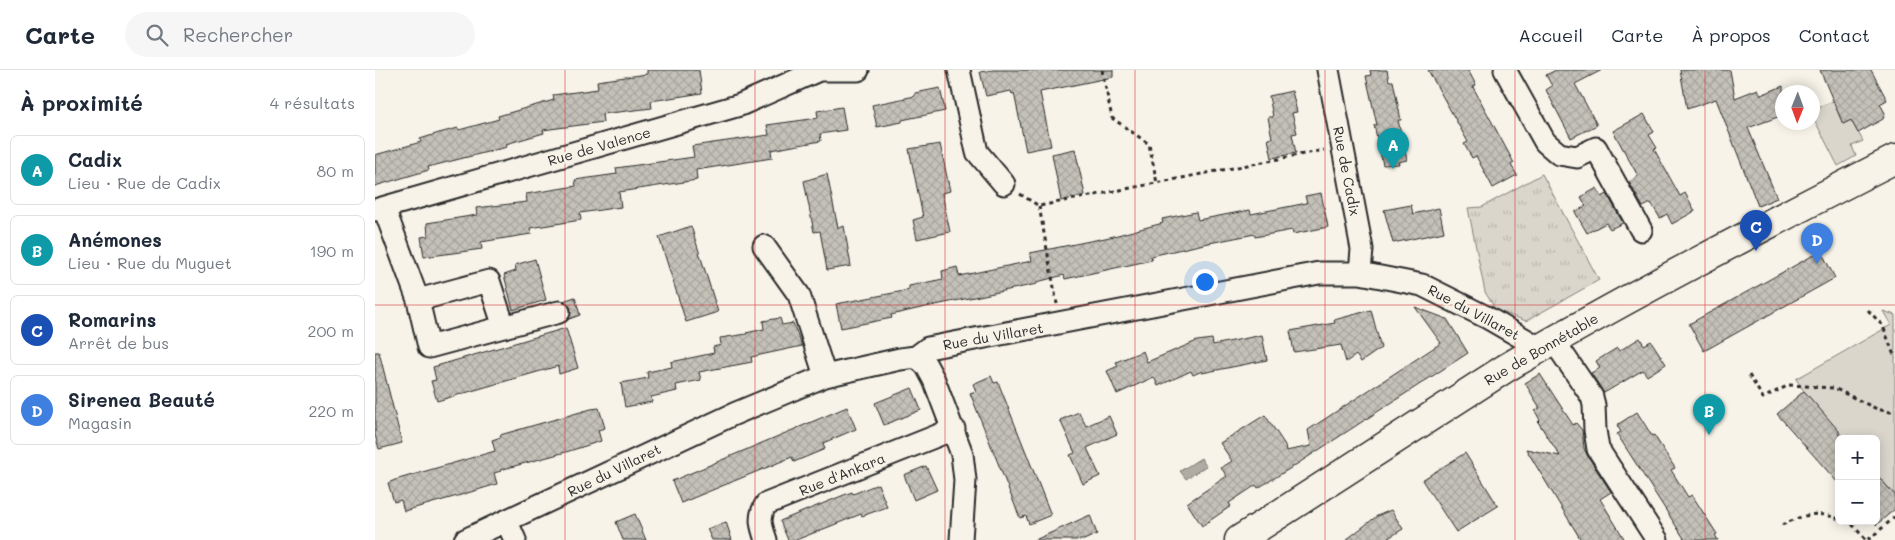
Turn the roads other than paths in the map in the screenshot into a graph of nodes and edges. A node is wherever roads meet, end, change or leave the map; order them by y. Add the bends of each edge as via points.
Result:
1 (819, 70) edge
2 (858, 70) edge
3 (959, 70) edge
4 (1327, 70) edge
5 (1505, 70) edge
6 (1895, 155) edge
7 (1895, 159) edge
8 (1854, 180) junction
9 (1004, 184) road end
10 (379, 209) edge
11 (1641, 230) dead end
12 (764, 246) dead end
13 (1361, 273) junction
14 (418, 300) junction
15 (559, 312) dead end
16 (504, 327) junction
17 (1547, 344) junction
18 (916, 357) junction
19 (825, 376) junction
20 (954, 429) junction
21 (511, 531) edge
22 (465, 540) edge
23 (766, 540) edge
24 (961, 540) edge
25 (1239, 540) edge
26 (1657, 540) edge

1 - 2 street
1 - 10 street, Rue de Valence via 740,105
3 - 9 street via 977,152
4 - 13 street, Rue de Cadix via 1361,249
5 - 11 street via 1545,142 1559,154 1577,158 1596,148
6 - 8 main road, Rue de Bonnétable
7 - 8 main road, Rue de Bonnétable
8 - 17 main road, Rue de Bonnétable
10 - 14 street
12 - 19 street via 799,295
13 - 17 street, Rue du Villaret via 1422,284
13 - 18 street, Rue du Villaret via 1319,273 928,348
14 - 16 street via 489,281
14 - 16 street via 429,347
15 - 16 street
17 - 25 main road, Rue de Bonnétable
17 - 26 street via 1592,397 1598,449
18 - 19 street, Rue du Villaret
18 - 20 street via 926,365 934,380
19 - 21 street, Rue du Villaret via 698,430
20 - 23 street, Rue d'Ankara via 766,504 760,525
20 - 24 street via 962,454 965,480
21 - 22 street, Rue du Villaret

